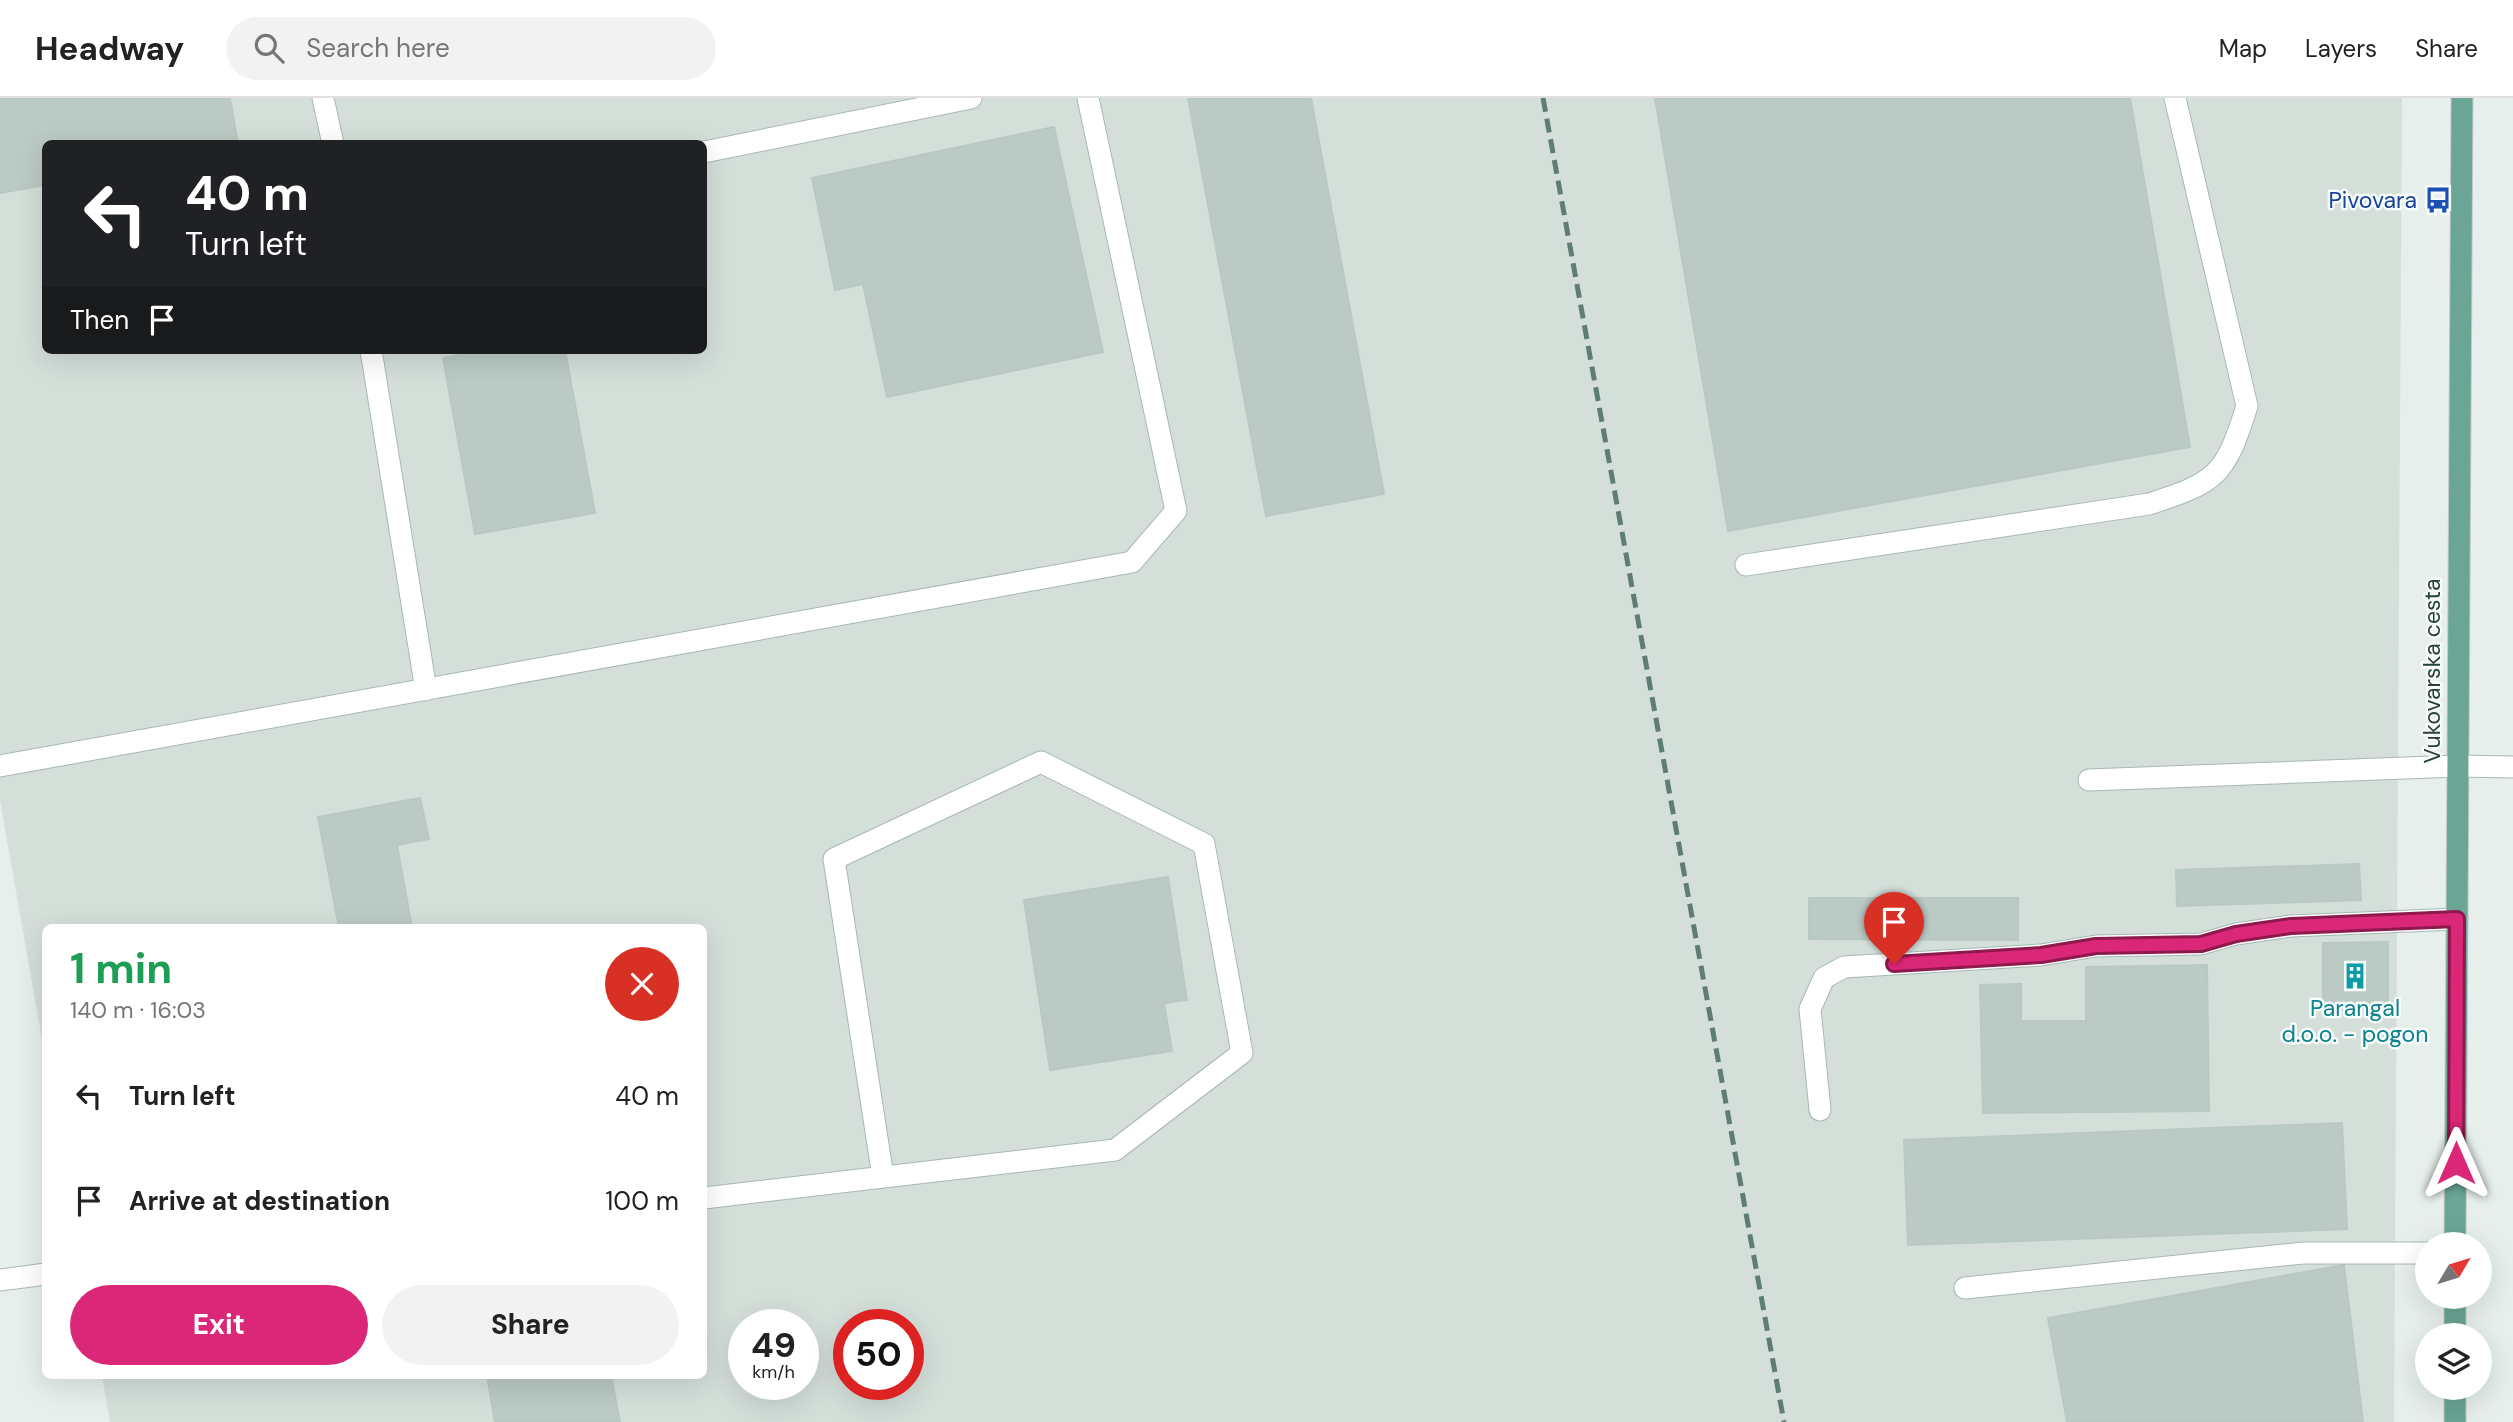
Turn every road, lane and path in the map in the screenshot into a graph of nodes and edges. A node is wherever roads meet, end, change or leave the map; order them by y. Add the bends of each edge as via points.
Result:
1 (323, 98) edge
2 (971, 98) edge
3 (1088, 98) edge
4 (2175, 98) edge
5 (2462, 98) edge
6 (332, 140) edge
7 (707, 151) edge
8 (372, 354) edge
9 (1746, 565) dead end
10 (426, 690) junction
11 (0, 766) edge
12 (2458, 766) junction
13 (2513, 767) edge
14 (2088, 780) dead end
15 (2457, 919) junction
16 (1820, 1110) dead end
17 (883, 1177) junction
18 (707, 1198) edge
19 (2455, 1232) edge
20 (2415, 1252) edge
21 (42, 1275) edge
22 (0, 1280) edge
23 (1965, 1288) dead end
24 (2455, 1400) edge
25 (2455, 1422) edge

1 - 6 lane
2 - 7 lane
3 - 10 lane via 1176,511 1132,562
4 - 9 lane via 2247,407 2221,470 2194,489 2149,504
5 - 12 main road, Vukovarska cesta
8 - 10 lane
10 - 11 lane
12 - 13 lane
12 - 14 lane
12 - 15 main road, Vukovarska cesta
15 - 16 lane via 2291,926 2201,944 2096,946 2041,955 1844,967 1824,978 1810,1009
15 - 19 main road, Vukovarska cesta
17 - 17 lane via 1115,1150 1242,1053 1204,844 1041,762 834,859
17 - 18 lane
20 - 23 lane via 2303,1253
21 - 22 lane
24 - 25 main road

